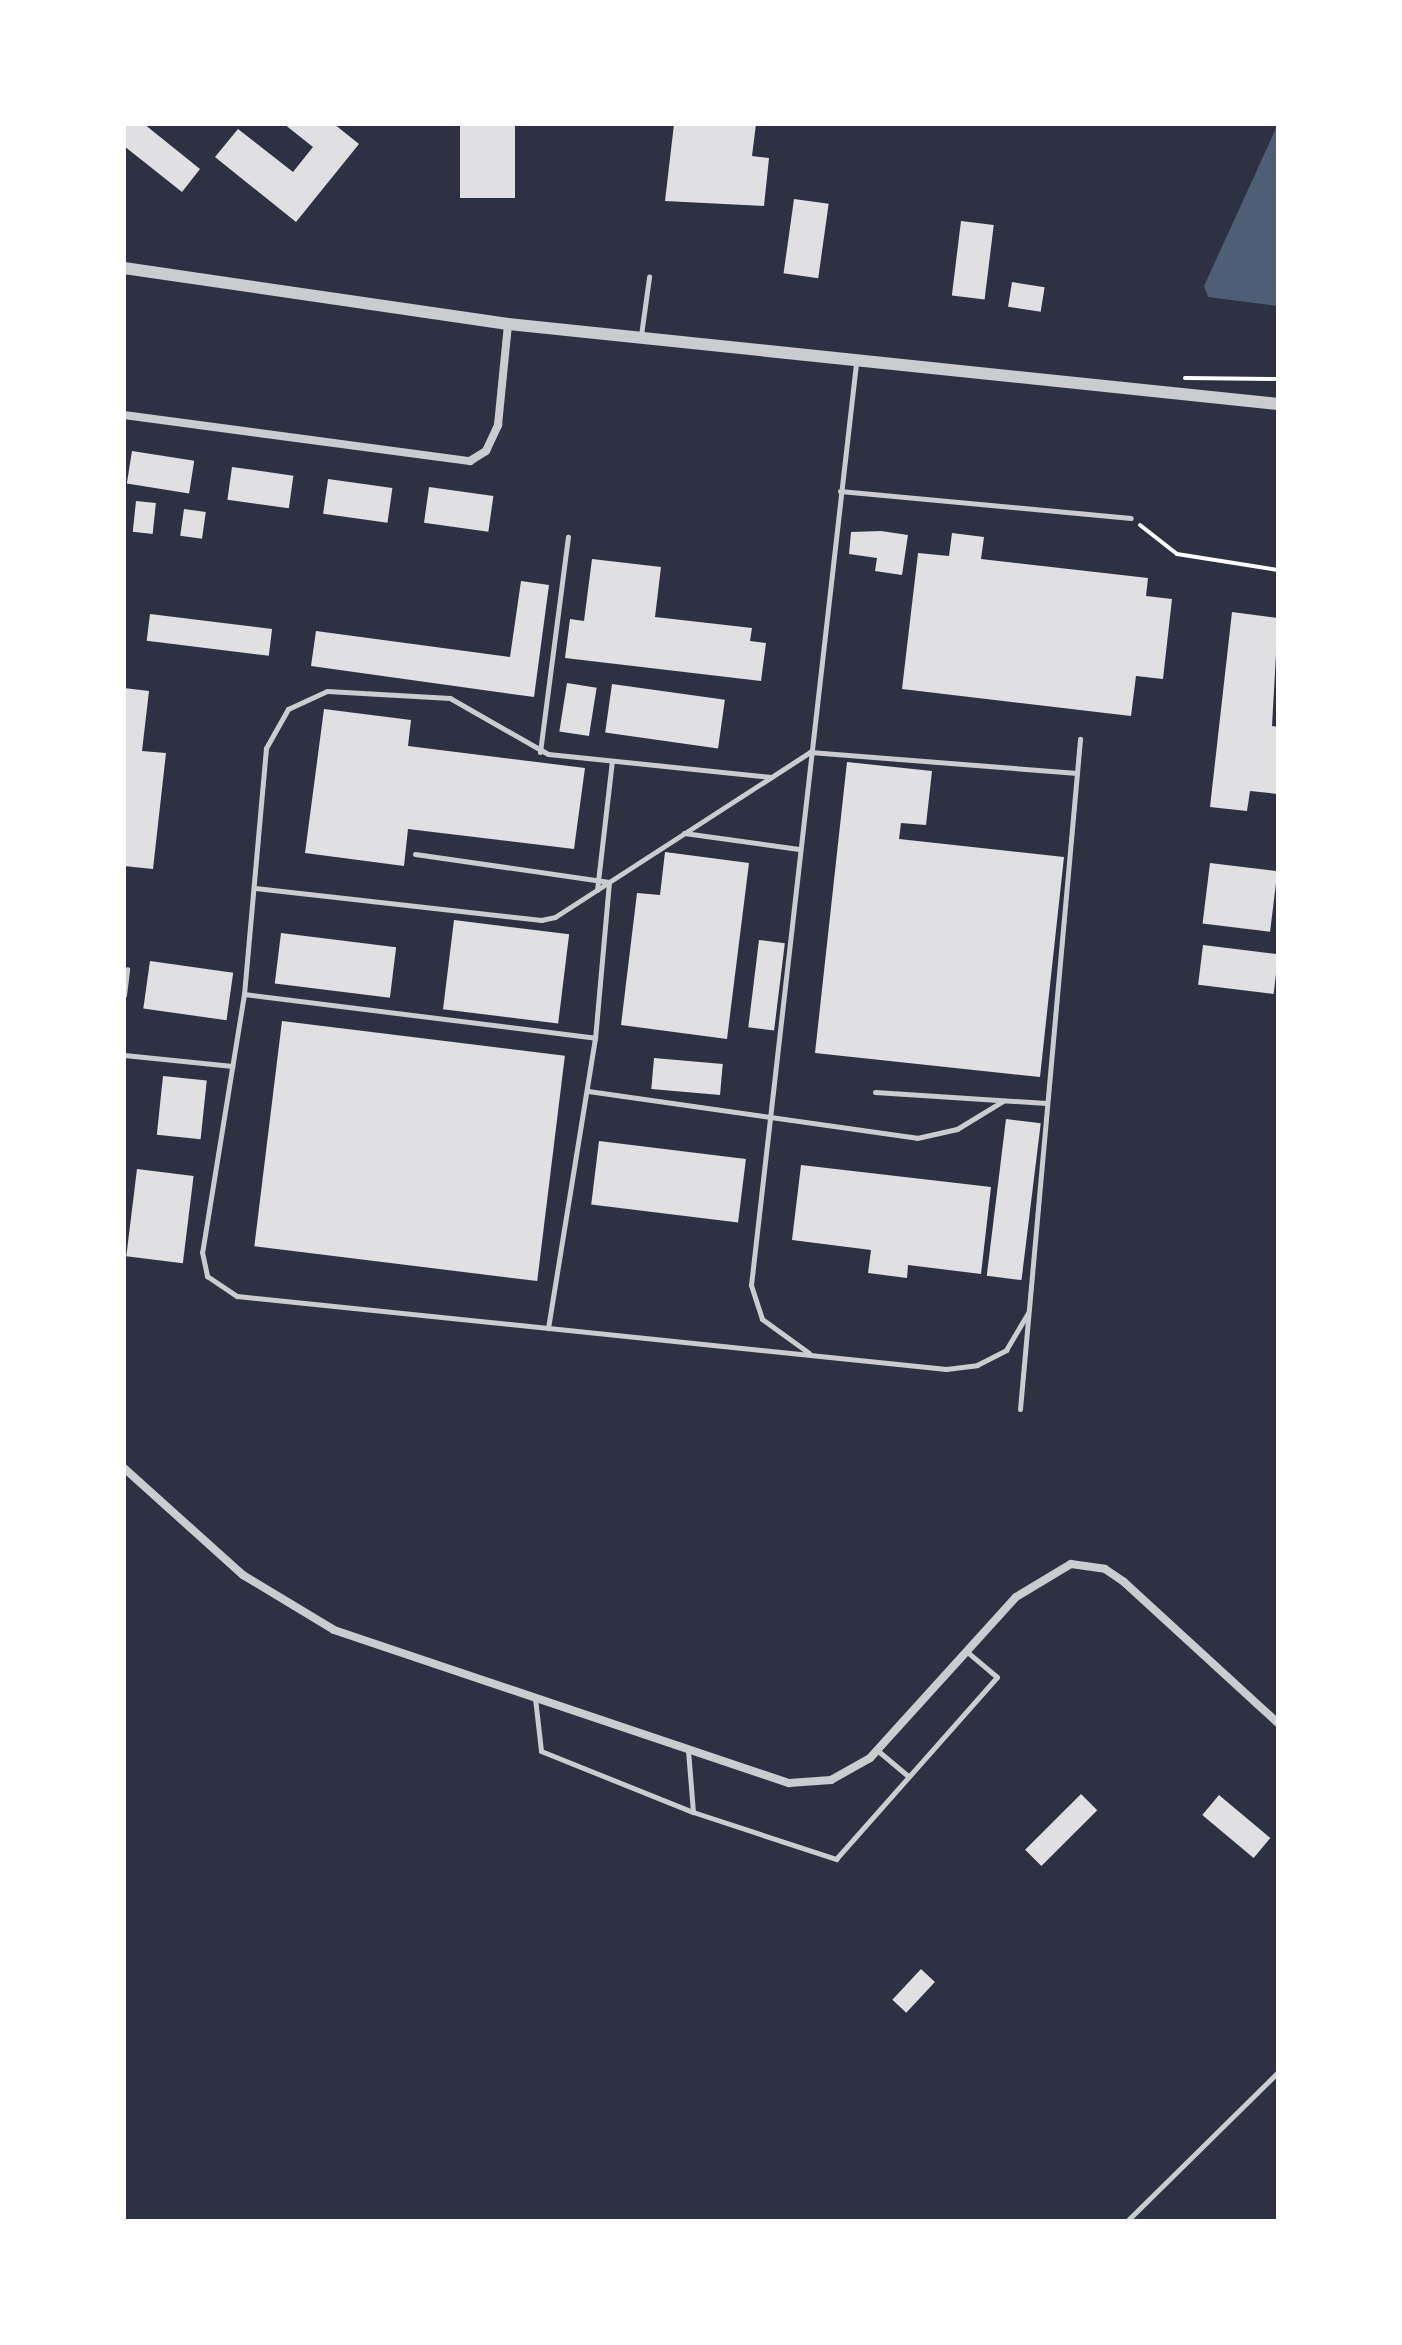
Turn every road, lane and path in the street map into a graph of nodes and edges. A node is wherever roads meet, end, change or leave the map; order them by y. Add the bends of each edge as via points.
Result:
1 (124, 268) edge
2 (649, 277) dead end
3 (508, 324) junction
4 (640, 339) junction
5 (856, 363) junction
6 (1278, 379) edge
7 (1152, 388) junction
8 (1278, 404) edge
9 (124, 415) edge
10 (840, 491) junction
11 (1131, 518) joint
12 (568, 537) dead end
13 (1278, 570) edge
14 (1080, 739) dead end
15 (540, 752) junction
16 (810, 752) junction
17 (612, 761) junction
18 (1077, 773) junction
19 (771, 777) junction
20 (683, 833) junction
21 (799, 849) junction
22 (415, 854) dead end
23 (597, 880) junction
24 (609, 882) junction
25 (255, 888) junction
26 (597, 890) junction
27 (127, 969) dead end
28 (244, 994) junction
29 (124, 995) edge
30 (595, 1038) junction
31 (124, 1055) edge
32 (232, 1066) junction
33 (588, 1091) junction
34 (875, 1092) dead end
35 (1003, 1101) junction
36 (1047, 1103) junction
37 (769, 1121) junction
38 (1028, 1313) junction
39 (548, 1328) junction
40 (812, 1355) junction
41 (1020, 1409) dead end
42 (124, 1468) edge
43 (967, 1652) junction
44 (535, 1698) junction
45 (1278, 1723) edge
46 (688, 1750) junction
47 (877, 1750) junction
48 (908, 1776) junction
49 (693, 1812) junction
50 (1278, 2072) edge
51 (1127, 2221) edge

1 - 3 street
2 - 4 lane
3 - 4 street
3 - 9 street via 498,425 486,451 470,461
4 - 5 street
5 - 7 street
5 - 10 lane
6 - 7 path via 1191,376
7 - 8 street
10 - 11 lane
10 - 16 lane
11 - 13 path via 1177,554
12 - 15 lane
14 - 18 lane
15 - 17 lane
15 - 25 lane via 463,701 308,694 288,709 266,748
16 - 18 lane
16 - 19 lane
16 - 21 lane
17 - 19 lane
17 - 23 lane
18 - 36 lane
19 - 20 lane
20 - 21 lane
20 - 24 lane
21 - 37 lane
22 - 23 lane
23 - 24 lane
23 - 26 lane
24 - 26 lane
24 - 30 lane
25 - 26 lane via 541,920
25 - 28 lane
27 - 29 lane
28 - 30 lane
28 - 32 lane
30 - 33 lane
31 - 32 lane
32 - 39 lane via 202,1252 215,1285 237,1296
33 - 37 lane
33 - 39 lane
34 - 35 lane
35 - 36 lane
35 - 37 lane via 957,1129 917,1138
36 - 38 lane
37 - 40 lane via 751,1298 772,1329
38 - 40 lane via 1014,1341 977,1365 946,1369
38 - 41 lane
39 - 40 lane
42 - 44 street via 243,1575 294,1610
43 - 45 street via 1034,1581 1052,1569 1091,1565 1124,1582
43 - 47 street
43 - 48 lane via 997,1677
44 - 46 street
44 - 49 lane via 541,1751
46 - 47 street via 810,1784 851,1772
46 - 49 lane
47 - 48 lane
48 - 49 lane via 836,1859
50 - 51 lane

